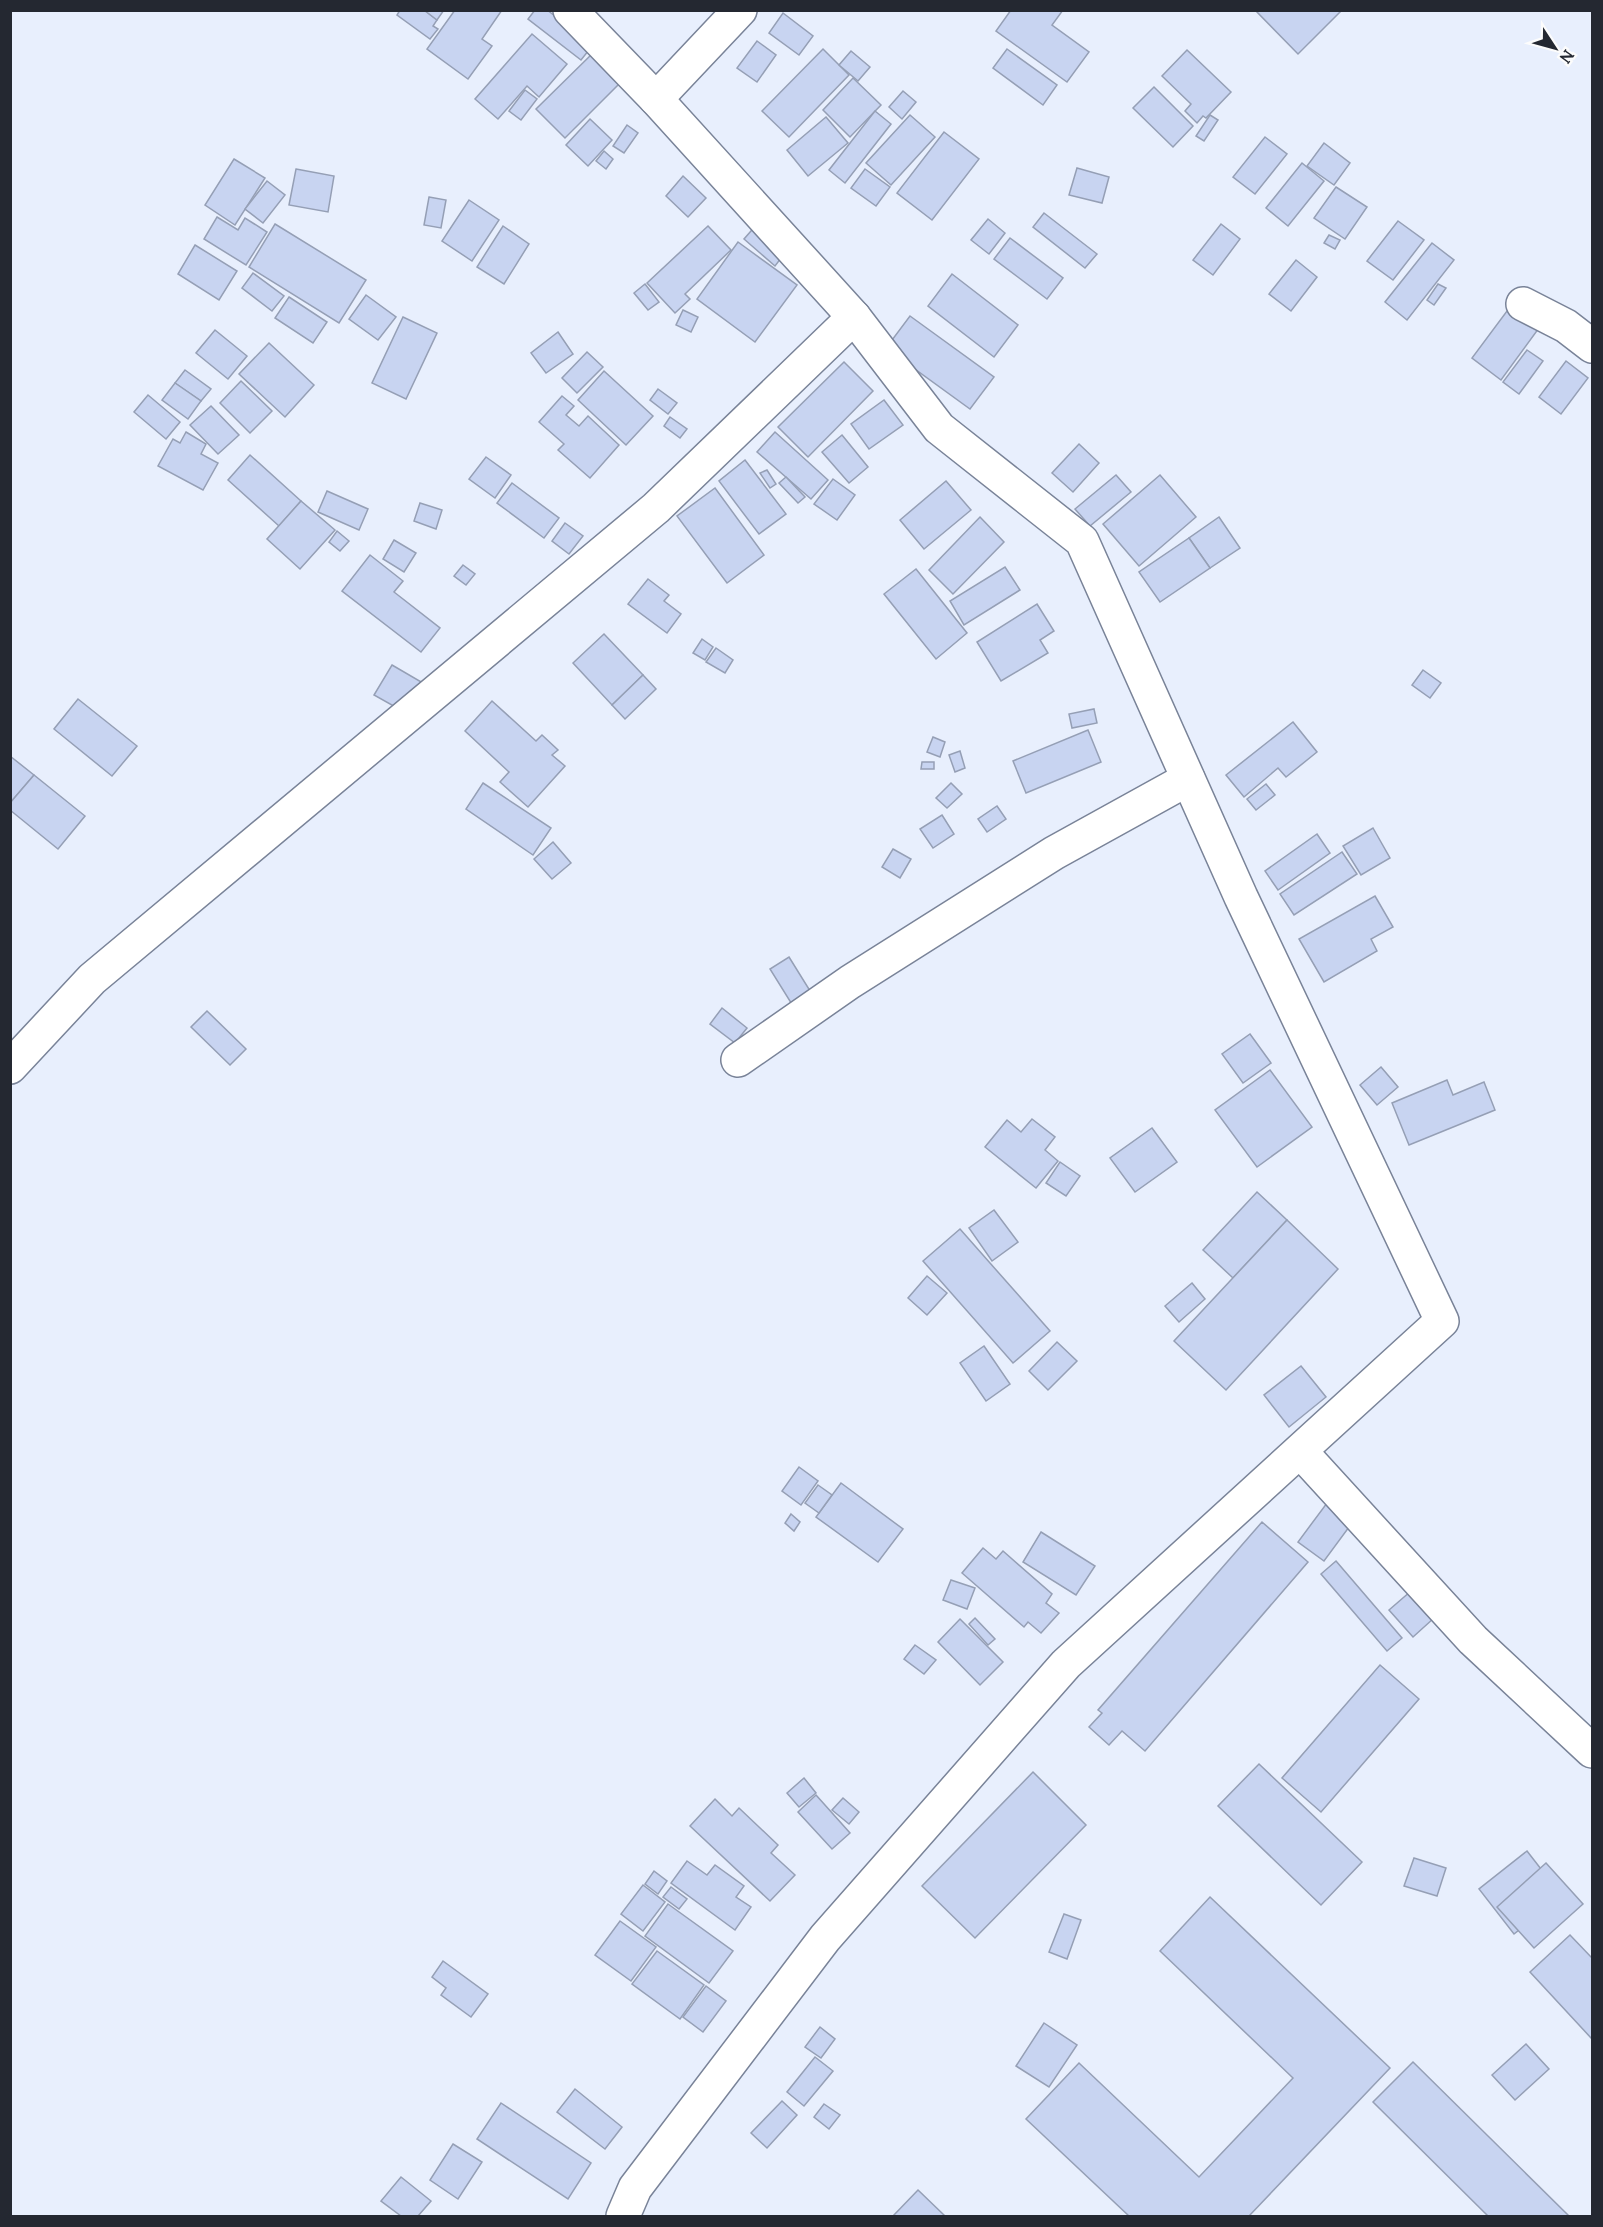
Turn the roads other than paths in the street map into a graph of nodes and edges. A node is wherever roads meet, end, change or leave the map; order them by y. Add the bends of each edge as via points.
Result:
1 (570, 10) edge
2 (740, 10) edge
3 (656, 99) junction
4 (1523, 304) dead end
5 (854, 317) junction
6 (1593, 345) edge
7 (1188, 779) junction
8 (738, 1060) dead end
9 (10, 1067) edge
10 (1301, 1452) junction
11 (1593, 1751) edge
12 (623, 2217) edge

1 - 3 street
2 - 3 street
3 - 5 street
4 - 6 street
5 - 7 street via 939,428 1082,541
5 - 9 street via 656,508 92,979
7 - 8 street via 1054,853 850,982
7 - 10 street via 1442,1322
10 - 11 street via 1473,1641
10 - 12 street via 1066,1664 825,1938 635,2188

